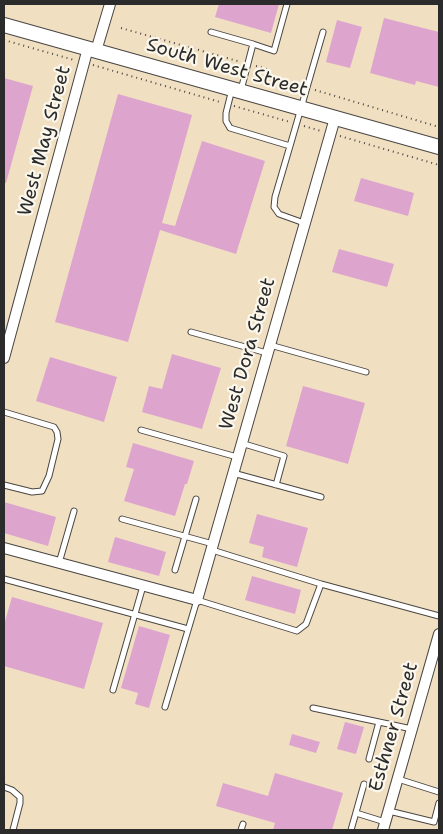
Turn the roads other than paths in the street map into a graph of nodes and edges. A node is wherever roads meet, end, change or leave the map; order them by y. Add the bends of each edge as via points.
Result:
1 (110, 4) edge
2 (287, 4) edge
3 (4, 25) edge
4 (212, 32) dead end
5 (323, 32) dead end
6 (254, 44) junction
7 (92, 49) junction
8 (236, 90) junction
9 (302, 108) junction
10 (335, 118) junction
11 (290, 146) junction
12 (439, 148) edge
13 (304, 222) junction
14 (191, 332) dead end
15 (268, 349) junction
16 (4, 358) edge
17 (366, 372) dead end
18 (4, 412) edge
19 (141, 430) dead end
20 (241, 443) junction
21 (237, 457) junction
22 (233, 473) junction
23 (4, 485) edge
24 (276, 485) junction
25 (321, 497) dead end
26 (196, 499) dead end
27 (74, 511) dead end
28 (122, 520) dead end
29 (185, 537) junction
30 (212, 547) junction
31 (4, 548) edge
32 (59, 563) junction
33 (175, 570) dead end
34 (4, 579) edge
35 (321, 584) junction
36 (143, 586) junction
37 (197, 600) junction
38 (134, 615) junction
39 (439, 616) edge
40 (188, 629) junction
41 (439, 634) edge
42 (436, 660) edge
43 (113, 690) dead end
44 (165, 707) dead end
45 (313, 708) dead end
46 (379, 722) junction
47 (412, 729) junction
48 (368, 759) dead end
49 (398, 779) junction
50 (364, 784) dead end
51 (4, 787) edge
52 (439, 792) edge
53 (439, 803) edge
54 (389, 810) junction
55 (356, 813) junction
56 (243, 824) dead end
57 (384, 826) edge
58 (13, 830) edge
59 (241, 830) edge
60 (351, 830) edge

1 - 7 street, West May Street
2 - 6 lane via 274,50
3 - 7 main road, South West Street
4 - 6 lane
5 - 9 lane
6 - 8 lane
7 - 8 main road, South West Street
7 - 16 street, West May Street
8 - 9 main road, South West Street
8 - 11 lane via 226,113 230,128
9 - 10 main road, South West Street
9 - 11 lane
10 - 12 main road, South West Street
10 - 13 street, West Dora Street
11 - 13 lane via 274,207 279,214
13 - 15 street, West Dora Street
14 - 15 lane
15 - 17 lane
15 - 20 street, West Dora Street
18 - 23 lane via 54,427 58,439 42,491 32,492
19 - 21 lane
20 - 21 street, West Dora Street
20 - 24 lane via 284,456
21 - 22 street, West Dora Street
22 - 24 lane
22 - 30 street, West Dora Street
24 - 25 lane
26 - 29 lane
27 - 32 lane
28 - 29 lane
29 - 30 lane
29 - 33 lane
30 - 35 lane
30 - 37 street, West Dora Street
31 - 32 street
32 - 36 street
34 - 38 lane
35 - 37 lane via 306,624 297,631
35 - 39 lane
36 - 37 street
36 - 38 lane
37 - 40 lane
38 - 40 lane
38 - 43 lane
40 - 44 lane
41 - 42 street, Esthner Street
42 - 47 street, Esthner Street
45 - 46 lane
46 - 47 lane
46 - 48 lane
47 - 49 street, Esthner Street
49 - 52 lane
49 - 54 street, Esthner Street
50 - 55 lane
51 - 58 lane via 20,798
53 - 54 lane via 434,822
54 - 57 street, Esthner Street
55 - 57 lane
55 - 60 lane
56 - 59 lane

